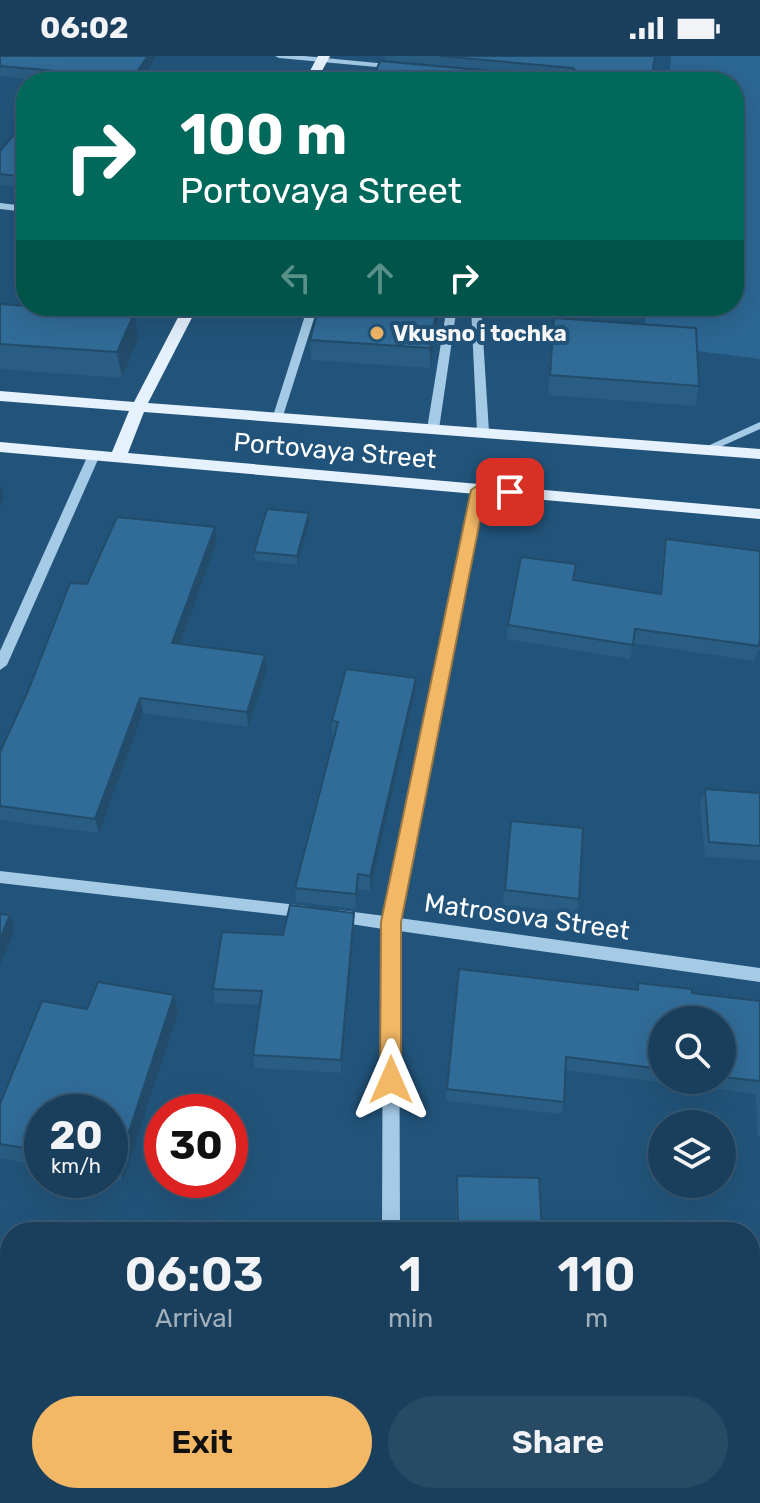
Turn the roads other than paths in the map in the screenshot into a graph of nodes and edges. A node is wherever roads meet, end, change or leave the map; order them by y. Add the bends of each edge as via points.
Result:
1 (279, 56) edge
2 (323, 58) edge
3 (416, 68) edge
4 (186, 316) edge
5 (310, 316) edge
6 (450, 316) edge
7 (477, 316) edge
8 (0, 396) edge
9 (139, 406) junction
10 (278, 416) junction
11 (760, 425) edge
12 (433, 429) junction
13 (483, 432) junction
14 (0, 447) edge
15 (707, 449) junction
16 (760, 454) edge
17 (94, 455) junction
18 (118, 457) junction
19 (478, 490) junction
20 (760, 514) edge
21 (0, 665) edge
22 (0, 877) edge
23 (391, 922) junction
24 (760, 975) edge
25 (391, 1222) edge

1 - 2 street
2 - 3 street
4 - 9 main road
5 - 10 street
6 - 12 street
7 - 13 street
8 - 9 main road, Portovaya Street
9 - 10 main road, Portovaya Street
9 - 18 main road
10 - 12 main road, Portovaya Street
11 - 15 street
12 - 13 main road, Portovaya Street
13 - 15 main road, Portovaya Street
14 - 17 main road, Portovaya Street
15 - 16 main road, Portovaya Street
17 - 18 main road, Portovaya Street
17 - 21 street
18 - 19 main road, Portovaya Street
19 - 20 main road, Portovaya Street
19 - 23 street
22 - 23 street, Matrosova Street
23 - 24 street, Matrosova Street
23 - 25 street

